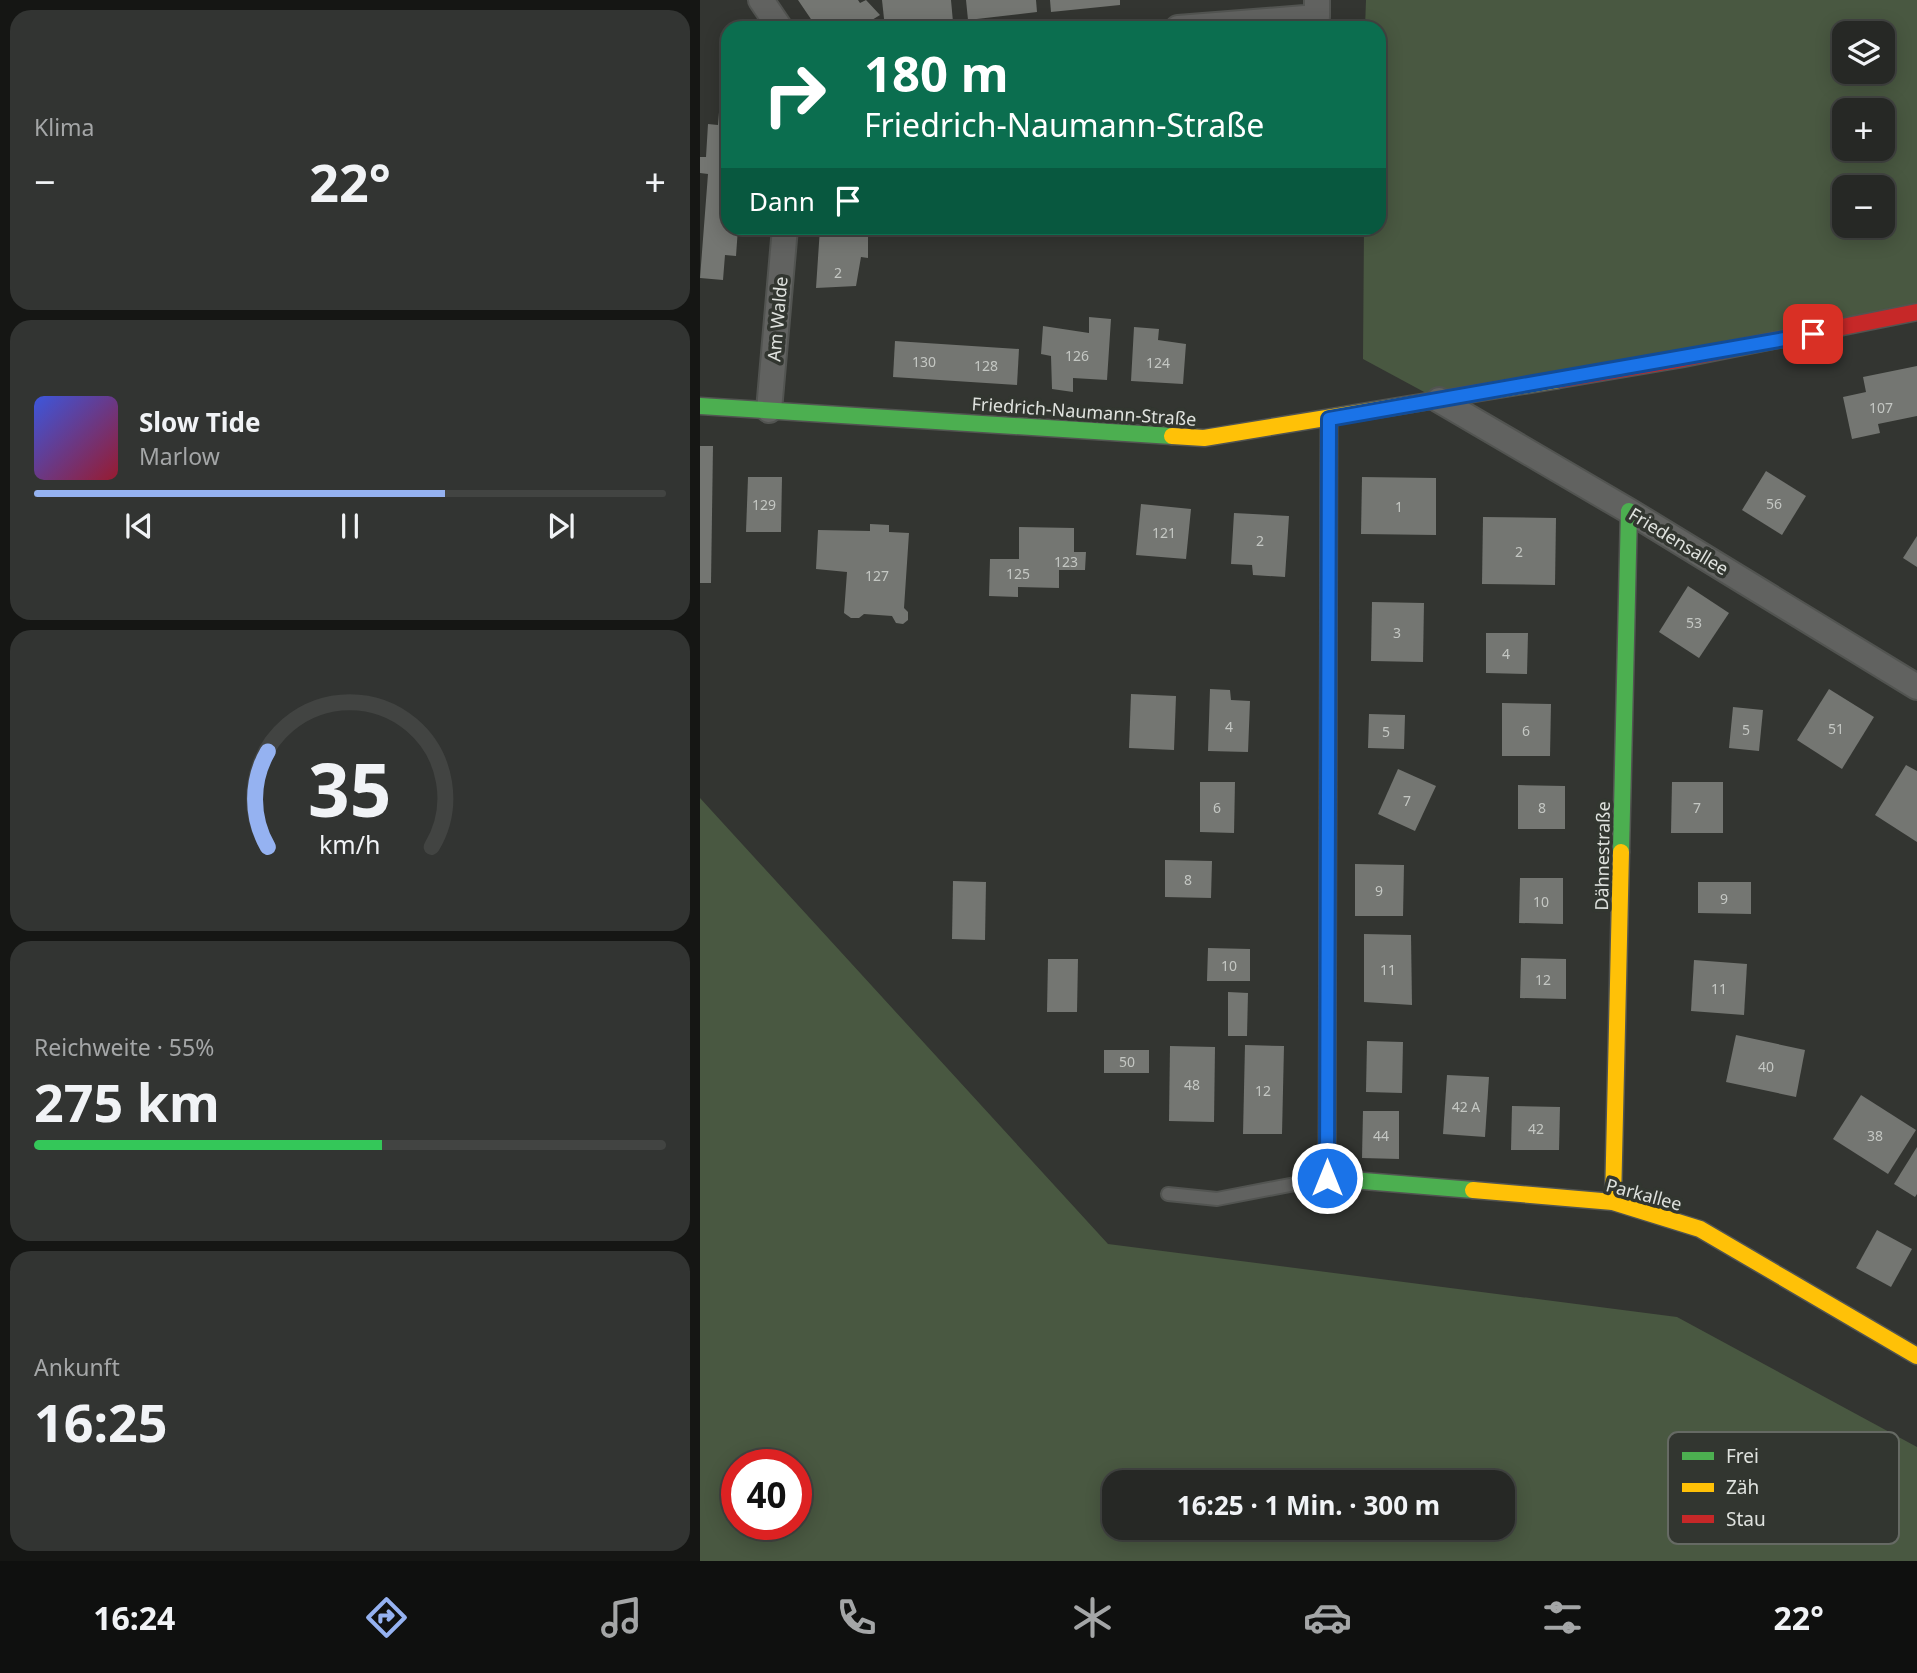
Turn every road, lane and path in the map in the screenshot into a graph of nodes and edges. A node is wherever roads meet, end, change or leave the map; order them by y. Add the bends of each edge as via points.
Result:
1 (761, 0) edge
2 (1317, 0) edge
3 (775, 21) edge
4 (1267, 21) edge
5 (784, 235) edge
6 (1917, 312) edge
7 (1439, 400) junction
8 (700, 406) edge
9 (769, 410) junction
10 (1329, 419) junction
11 (1629, 510) junction
12 (1917, 687) edge
13 (1327, 1178) junction
14 (1168, 1194) dead end
15 (1613, 1202) junction
16 (1917, 1356) edge

1 - 3 street
2 - 4 street via 1318,17
5 - 9 street, Am Walde
6 - 7 street, Friedrich-Naumann-Straße via 1682,359
7 - 10 street, Friedrich-Naumann-Straße
7 - 11 street, Friedensallee
8 - 9 street, Friedrich-Naumann-Straße
9 - 10 street, Friedrich-Naumann-Straße via 1204,438
10 - 13 street
11 - 12 street, Friedensallee
11 - 15 street, Dähnestraße
13 - 14 lane via 1217,1199
13 - 15 street, Parkallee
15 - 16 street, Parkallee via 1700,1229

